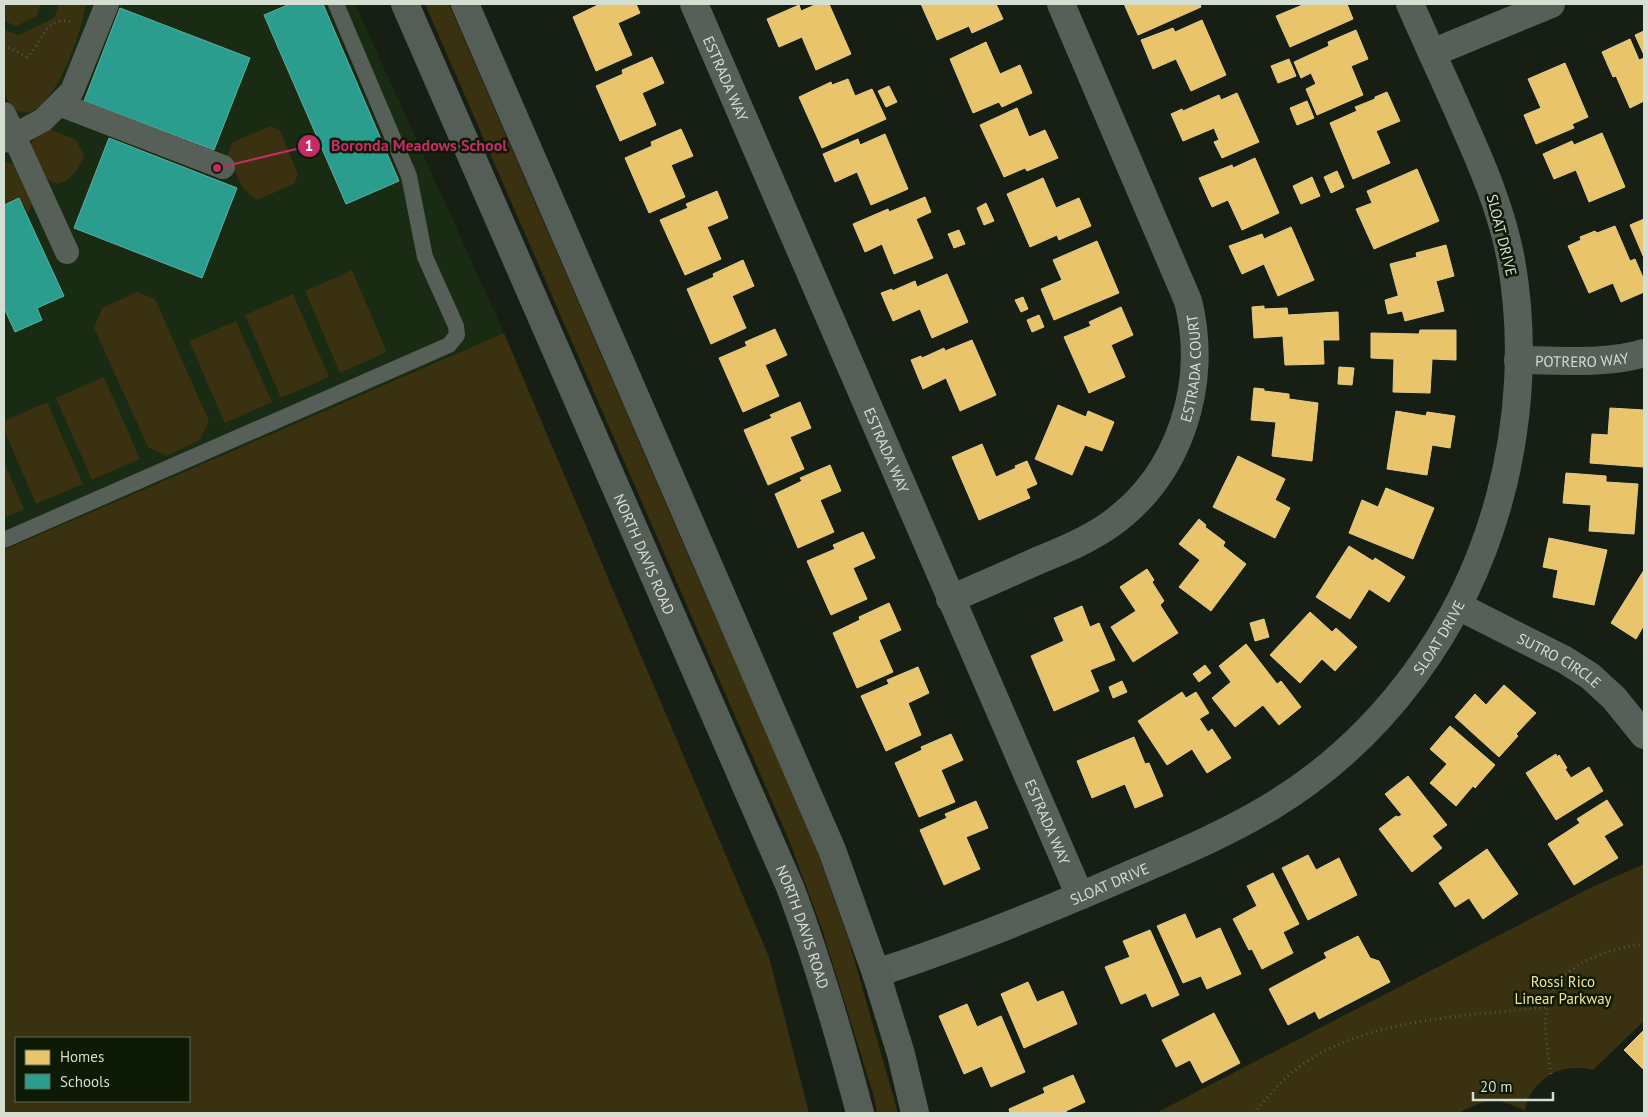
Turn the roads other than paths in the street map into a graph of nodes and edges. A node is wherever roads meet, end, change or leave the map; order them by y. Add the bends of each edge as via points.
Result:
1 (106, 4) edge
2 (336, 4) edge
3 (404, 4) edge
4 (465, 4) edge
5 (694, 4) edge
6 (1061, 4) edge
7 (1410, 4) edge
8 (1551, 4) edge
9 (1432, 53) junction
10 (59, 104) junction
11 (4, 114) edge
12 (9, 139) edge
13 (223, 167) dead end
14 (67, 252) dead end
15 (1644, 353) edge
16 (1518, 360) junction
17 (4, 540) edge
18 (950, 599) junction
19 (1458, 606) junction
20 (1644, 736) edge
21 (1080, 896) junction
22 (876, 973) junction
23 (860, 1113) edge
24 (915, 1113) edge

1 - 10 street via 72,91
2 - 17 lane via 409,176 425,257 457,335 449,345
3 - 23 highway, NORTH DAVIS ROAD via 790,887 827,993
4 - 22 highway via 832,850
5 - 18 street, ESTRADA WAY
6 - 18 street, ESTRADA COURT via 1188,301 1194,337 1193,391 1186,419 1165,466 1140,498 1110,525 1079,543
7 - 9 street, SLOAT DRIVE
8 - 9 street
9 - 16 street, SLOAT DRIVE via 1483,167 1503,227 1514,282
10 - 12 street via 43,120
10 - 13 street
11 - 12 street
12 - 14 street
15 - 16 street, POTRERO WAY via 1596,360
16 - 19 street, SLOAT DRIVE via 1517,402 1504,481 1472,579
18 - 21 street, ESTRADA WAY
19 - 20 street, SUTRO CIRCLE via 1590,676 1614,698
19 - 21 street, SLOAT DRIVE via 1408,684 1355,742 1315,776 1244,822
21 - 22 street, SLOAT DRIVE via 1003,928
22 - 24 highway

